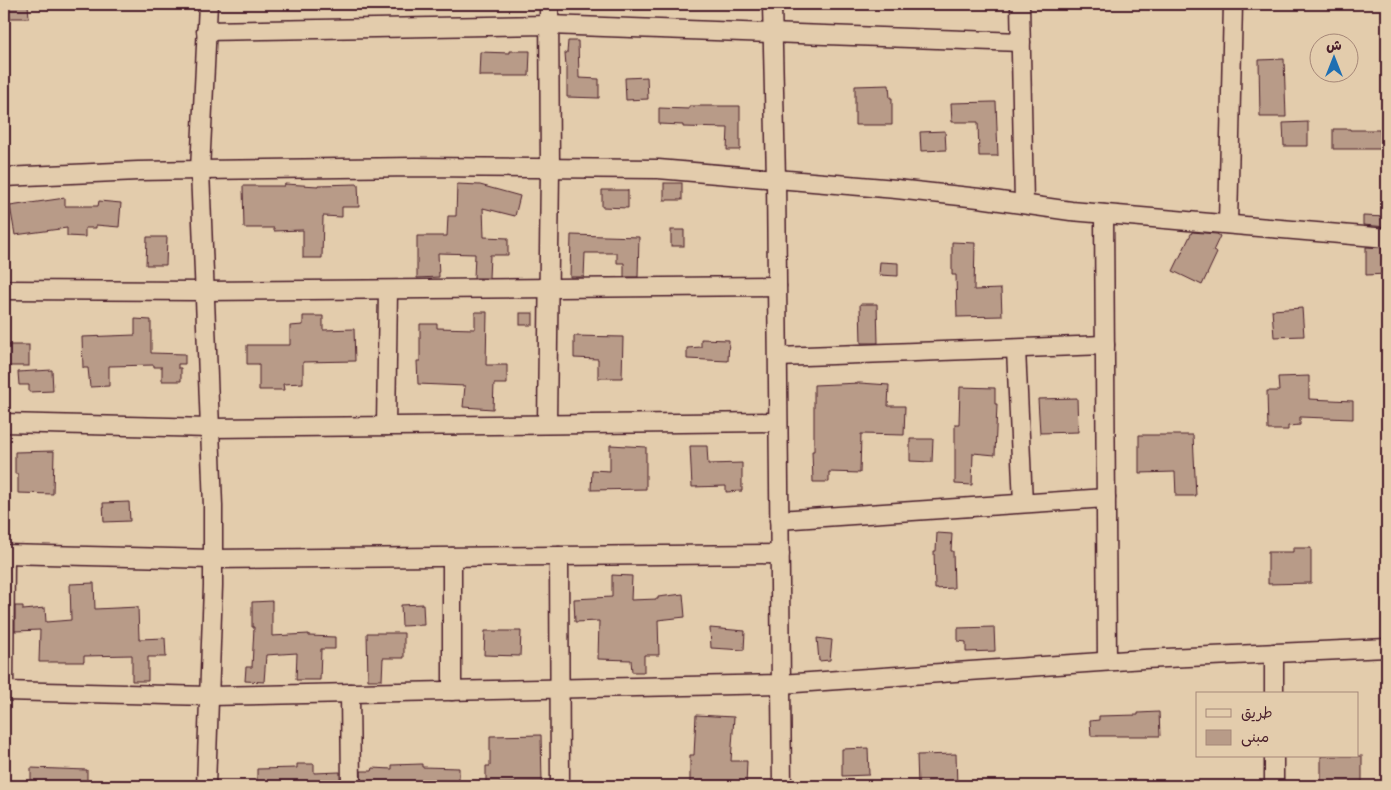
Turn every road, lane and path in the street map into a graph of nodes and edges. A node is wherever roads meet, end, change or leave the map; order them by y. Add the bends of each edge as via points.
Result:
1 (208, 4) edge
2 (549, 4) edge
3 (772, 4) edge
4 (1020, 4) edge
5 (1233, 4) edge
6 (549, 25) junction
7 (206, 31) junction
8 (773, 34) junction
9 (1021, 42) junction
10 (550, 168) junction
11 (200, 170) junction
12 (4, 177) edge
13 (776, 179) junction
14 (1024, 204) junction
15 (1104, 214) junction
16 (1228, 224) junction
17 (1387, 238) edge
18 (777, 286) junction
19 (549, 288) junction
20 (4, 290) edge
21 (388, 290) junction
22 (204, 291) junction
23 (1104, 345) junction
24 (1016, 348) junction
25 (778, 358) junction
26 (778, 422) junction
27 (4, 423) edge
28 (548, 424) junction
29 (386, 426) junction
30 (210, 428) junction
31 (1106, 498) junction
32 (1023, 503) junction
33 (779, 520) junction
34 (5, 554) edge
35 (780, 554) junction
36 (559, 556) junction
37 (452, 557) junction
38 (213, 559) junction
39 (1387, 648) edge
40 (1274, 653) junction
41 (1107, 661) junction
42 (781, 684) junction
43 (559, 688) junction
44 (4, 691) edge
45 (452, 691) junction
46 (1274, 692) edge
47 (350, 693) junction
48 (209, 696) junction
49 (1274, 758) edge
50 (206, 786) edge
51 (351, 786) edge
52 (560, 786) edge
53 (782, 786) edge
54 (1274, 786) edge

1 - 7 street
2 - 6 street
3 - 8 street
4 - 9 street
5 - 16 street
6 - 7 street
6 - 8 street
6 - 10 street
7 - 11 street
8 - 9 street
8 - 13 street
9 - 14 street
10 - 11 street
10 - 13 street via 658,169
10 - 19 street
11 - 12 street
11 - 22 street
13 - 14 street via 940,193
13 - 18 street
14 - 15 street
15 - 16 street
15 - 23 street
16 - 17 street
18 - 19 street
18 - 25 street
19 - 21 street
19 - 28 street
20 - 22 street
21 - 22 street
21 - 29 street
22 - 30 street
23 - 24 street
23 - 31 street
24 - 25 street
24 - 32 street
25 - 26 street
26 - 28 street
26 - 33 street
27 - 30 street
28 - 29 street
29 - 30 street
30 - 38 street
31 - 32 street
31 - 41 street
32 - 33 street
33 - 35 street
34 - 38 street
34 - 44 street
35 - 36 street
35 - 42 street
36 - 37 street
36 - 43 street
37 - 38 street
37 - 45 street
38 - 48 street
39 - 40 street
40 - 41 street
40 - 46 street
41 - 42 street
42 - 43 street
42 - 53 street
43 - 45 street
43 - 52 street
44 - 48 street
45 - 47 street
47 - 48 street
47 - 51 street
48 - 50 street
49 - 54 street

